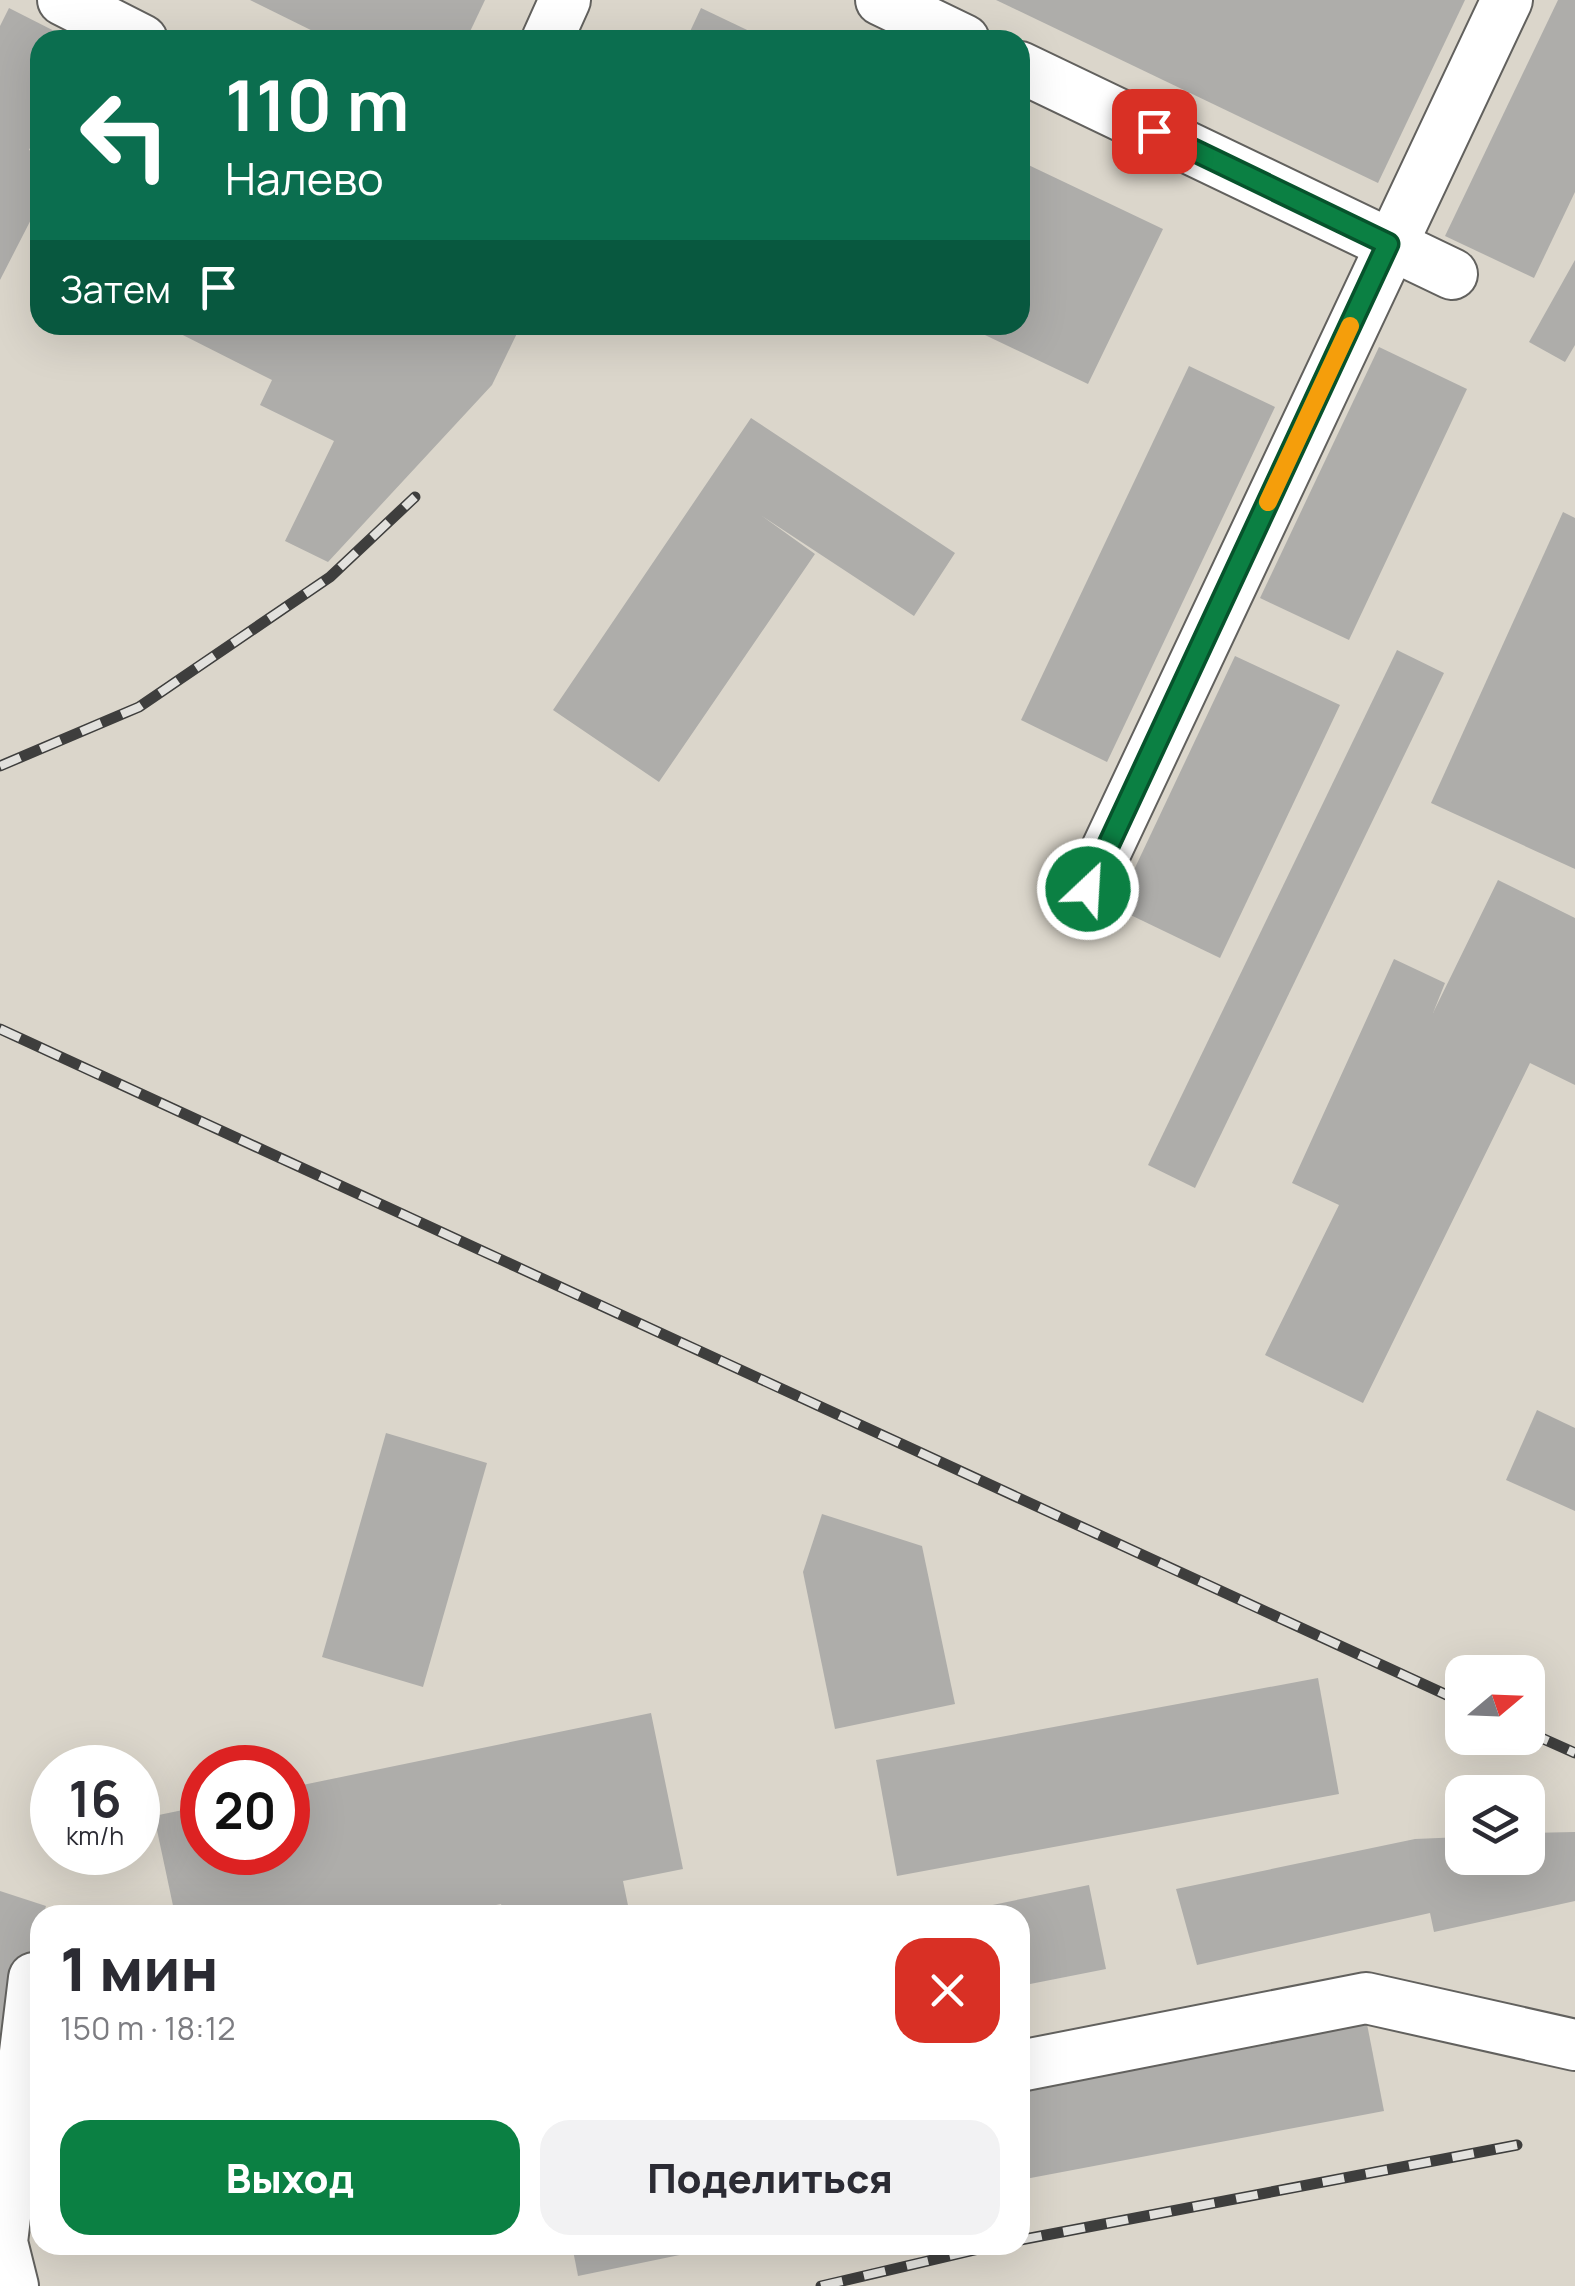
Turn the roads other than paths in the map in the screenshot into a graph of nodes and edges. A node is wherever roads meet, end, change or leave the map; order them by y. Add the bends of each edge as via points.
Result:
1 (63, 0) edge
2 (565, 0) edge
3 (881, 0) edge
4 (1507, 0) edge
5 (122, 30) edge
6 (552, 30) edge
7 (943, 30) edge
8 (1030, 72) edge
9 (1388, 244) junction
10 (1452, 274) dead end
11 (1088, 889) dead end
12 (30, 2011) edge
13 (1575, 2045) edge
14 (1030, 2064) edge
15 (12, 2286) edge

1 - 5 lane
2 - 6 lane
3 - 7 lane
4 - 9 lane
8 - 9 lane
9 - 10 lane
9 - 11 lane
12 - 15 lane via 2,2242
13 - 14 lane via 1366,1998

